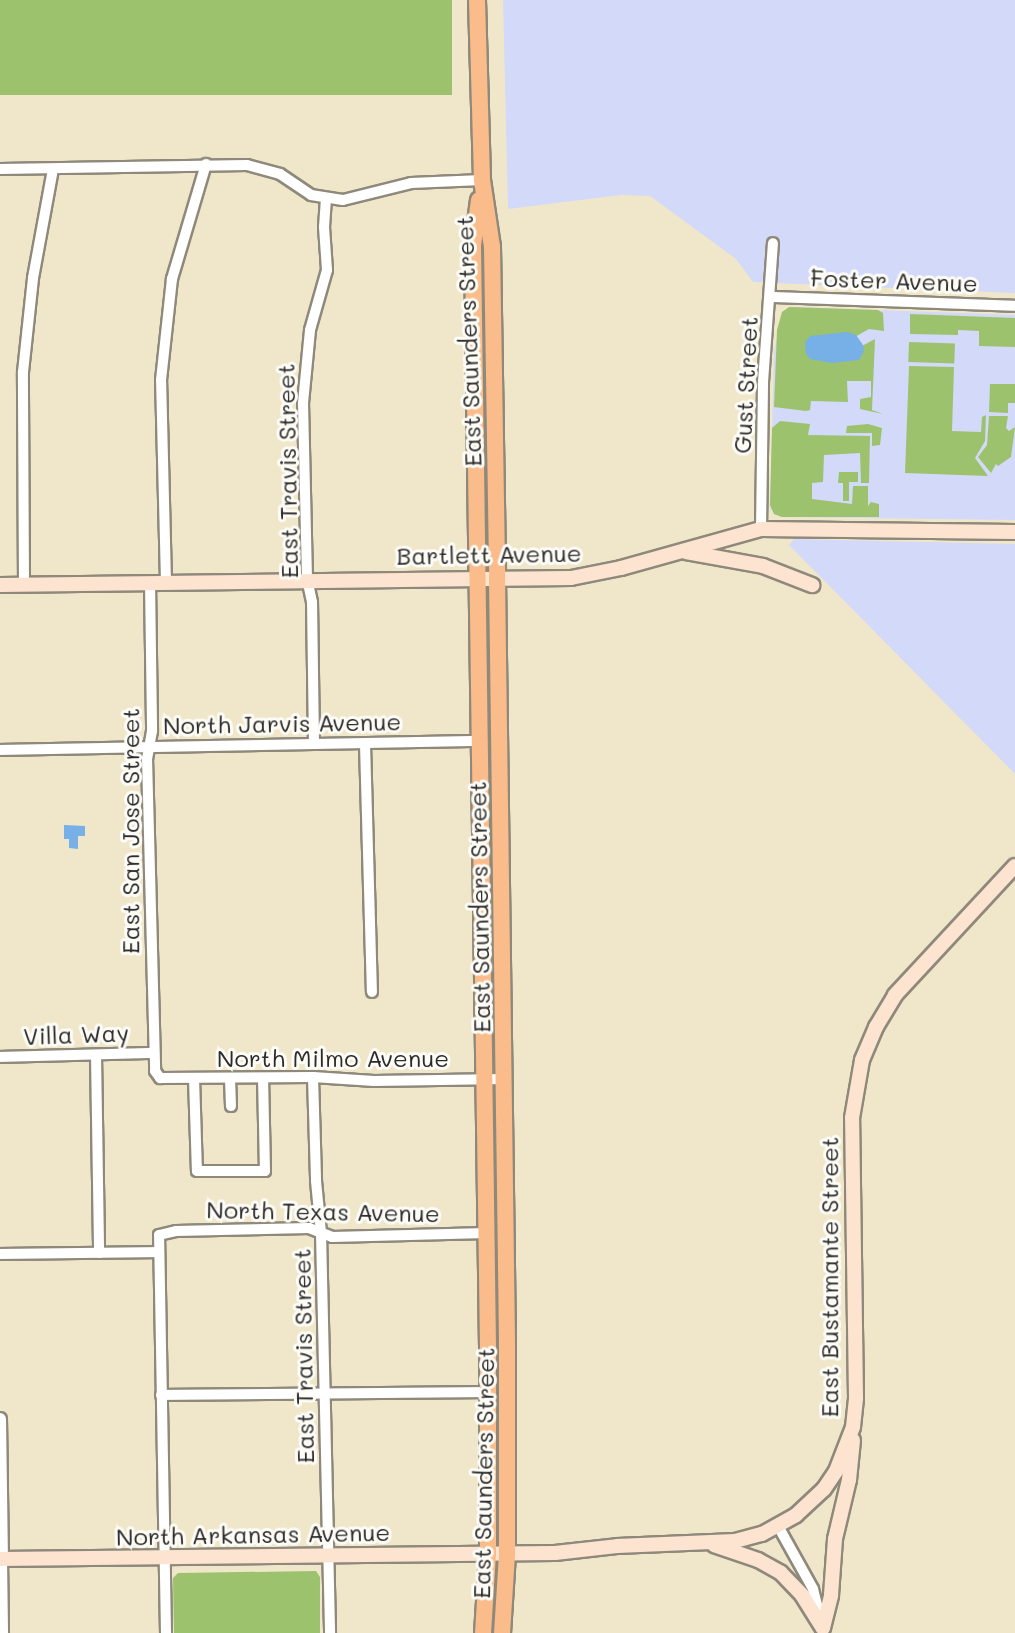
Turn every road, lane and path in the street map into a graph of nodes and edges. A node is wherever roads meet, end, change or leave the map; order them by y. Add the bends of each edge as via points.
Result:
1 (477, 0) edge
2 (206, 164) junction
3 (0, 169) edge
4 (53, 169) junction
5 (482, 180) junction
6 (326, 200) junction
7 (773, 243) dead end
8 (772, 297) junction
9 (1015, 306) edge
10 (761, 529) junction
11 (1015, 532) edge
12 (678, 551) junction
13 (478, 578) junction
14 (498, 578) junction
15 (307, 579) junction
16 (150, 582) junction
17 (166, 582) junction
18 (24, 584) junction
19 (812, 584) dead end
20 (0, 585) edge
21 (480, 741) junction
22 (314, 744) junction
23 (365, 744) junction
24 (149, 746) junction
25 (0, 750) edge
26 (482, 843) junction
27 (1015, 866) edge
28 (502, 910) junction
29 (372, 992) dead end
30 (152, 1053) junction
31 (96, 1055) junction
32 (0, 1057) edge
33 (313, 1077) junction
34 (160, 1078) joint
35 (194, 1078) junction
36 (230, 1078) junction
37 (263, 1078) junction
38 (485, 1079) junction
39 (505, 1079) junction
40 (231, 1106) dead end
41 (486, 1199) junction
42 (321, 1233) junction
43 (487, 1233) junction
44 (159, 1252) junction
45 (99, 1253) junction
46 (0, 1254) edge
47 (508, 1343) junction
48 (488, 1392) junction
49 (326, 1393) junction
50 (161, 1395) junction
51 (0, 1419) edge
52 (853, 1427) junction
53 (778, 1526) junction
54 (710, 1544) junction
55 (488, 1554) junction
56 (507, 1554) junction
57 (328, 1557) junction
58 (165, 1558) junction
59 (1, 1559) edge
60 (823, 1630) edge
61 (3, 1633) edge
62 (166, 1633) edge
63 (330, 1633) edge
64 (483, 1633) edge
65 (502, 1633) edge

1 - 5 main road, East Saunders Street
2 - 4 street
2 - 6 street via 262,167
2 - 17 street via 172,279 161,380
3 - 4 street
4 - 18 street via 33,278 23,372
5 - 6 street via 411,183 357,198
5 - 13 main road, East Saunders Street via 473,245
5 - 14 main road, East Saunders Street via 492,247
6 - 15 street, East Travis Street via 327,270 310,330 303,403
7 - 8 street, Gust Street
8 - 9 street, Foster Avenue
8 - 10 street, Gust Street via 763,382
10 - 11 main road, Bartlett Avenue
10 - 12 main road, Bartlett Avenue
12 - 14 main road, Bartlett Avenue via 582,576
12 - 19 main road via 763,566
13 - 14 main road, Bartlett Avenue
13 - 15 main road, Bartlett Avenue
13 - 21 main road, East Saunders Street
14 - 28 main road, East Saunders Street
15 - 17 main road, Bartlett Avenue
15 - 22 street, East Travis Street via 312,602
16 - 17 main road, Bartlett Avenue
16 - 18 main road, Bartlett Avenue
16 - 24 street, East San Jose Street
18 - 20 main road, Bartlett Avenue
21 - 23 street, North Jarvis Avenue
21 - 26 main road, East Saunders Street
22 - 23 street, North Jarvis Avenue
22 - 24 street, North Jarvis Avenue
23 - 29 street
24 - 25 street, North Jarvis Avenue
24 - 30 street, East San Jose Street
26 - 28 main road via 491,857 494,900
26 - 38 main road, East Saunders Street
27 - 52 main road, East Bustamante Street via 895,995 862,1060 852,1118
28 - 39 main road, East Saunders Street
30 - 31 street, Villa Way
30 - 34 street, East San Jose Street
31 - 32 street, Villa Way
31 - 45 street
33 - 37 street, North Milmo Avenue
33 - 38 street, North Milmo Avenue
33 - 42 street, East Travis Street
34 - 35 street, North Milmo Avenue
35 - 36 street, North Milmo Avenue
35 - 37 street via 197,1171 265,1171
36 - 37 street, North Milmo Avenue
36 - 40 street
38 - 39 street, North Milmo Avenue
38 - 41 main road, East Saunders Street
39 - 47 main road, East Saunders Street
41 - 43 main road, East Saunders Street
41 - 47 main road via 497,1238 497,1332
42 - 43 street, North Texas Avenue via 332,1237
42 - 44 street, North Texas Avenue via 309,1228 176,1231 159,1235
42 - 49 street, East Travis Street
43 - 48 main road, East Saunders Street
44 - 45 street
44 - 50 street
45 - 46 street
47 - 56 main road, East Saunders Street
48 - 49 street
48 - 55 main road, East Saunders Street
49 - 50 street
49 - 57 street, East Travis Street
50 - 58 street
51 - 59 street
52 - 53 main road, East Bustamante Street via 824,1489
52 - 60 main road via 853,1453
53 - 54 main road, East Bustamante Street
53 - 60 street via 813,1588
54 - 56 main road, East Bustamante Street
54 - 60 main road via 781,1573 802,1595
55 - 56 main road, North Arkansas Avenue
55 - 57 main road, North Arkansas Avenue
55 - 64 main road, East Saunders Street
56 - 65 main road, East Saunders Street
57 - 58 main road, North Arkansas Avenue
57 - 63 street, East Travis Street
58 - 59 main road, North Arkansas Avenue
58 - 62 street
59 - 61 street

